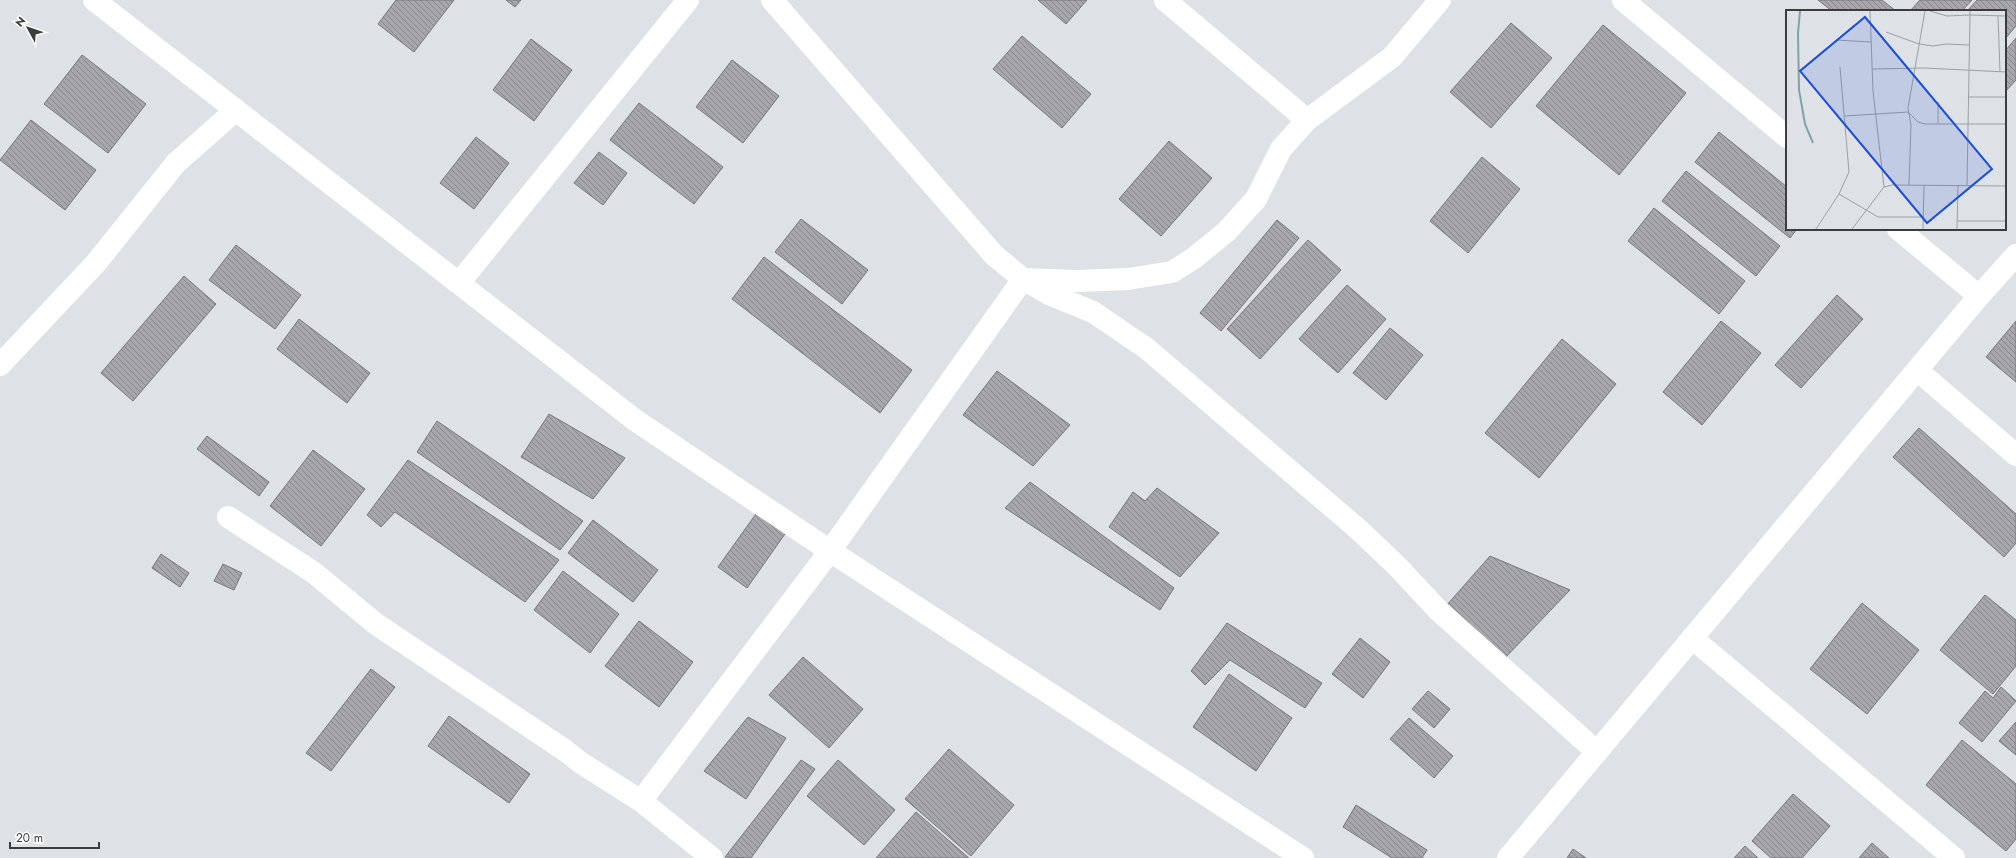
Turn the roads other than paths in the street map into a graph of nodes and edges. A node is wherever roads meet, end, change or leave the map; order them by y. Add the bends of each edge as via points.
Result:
1 (94, 0) edge
2 (688, 0) edge
3 (772, 0) edge
4 (1165, 0) edge
5 (1440, 0) edge
6 (1623, 0) edge
7 (236, 110) junction
8 (1307, 120) junction
9 (1786, 135) edge
10 (1899, 230) edge
11 (2016, 255) edge
12 (1023, 279) junction
13 (459, 283) junction
14 (1978, 296) junction
15 (0, 365) edge
16 (1917, 370) junction
17 (2016, 455) edge
18 (228, 517) dead end
19 (830, 551) junction
20 (1692, 638) junction
21 (1597, 752) junction
22 (641, 801) junction
23 (1946, 856) edge
24 (712, 858) edge
25 (1303, 858) edge
26 (1508, 858) edge

1 - 7 street
2 - 13 street
3 - 12 street via 994,254
4 - 8 street
5 - 8 street via 1392,57
6 - 9 street
7 - 13 street
7 - 15 street via 176,163 96,263
8 - 12 street via 1281,149 1256,199 1226,232 1172,272 1128,279
10 - 14 street
11 - 14 street
12 - 19 street
12 - 21 street via 1049,294 1093,312 1146,348 1358,529 1397,566 1439,612
13 - 19 street via 635,420
14 - 16 street
16 - 17 street
16 - 20 street
18 - 22 street via 313,572 376,624
19 - 22 street
19 - 25 street
20 - 21 street
20 - 23 street
21 - 26 street
22 - 24 street

